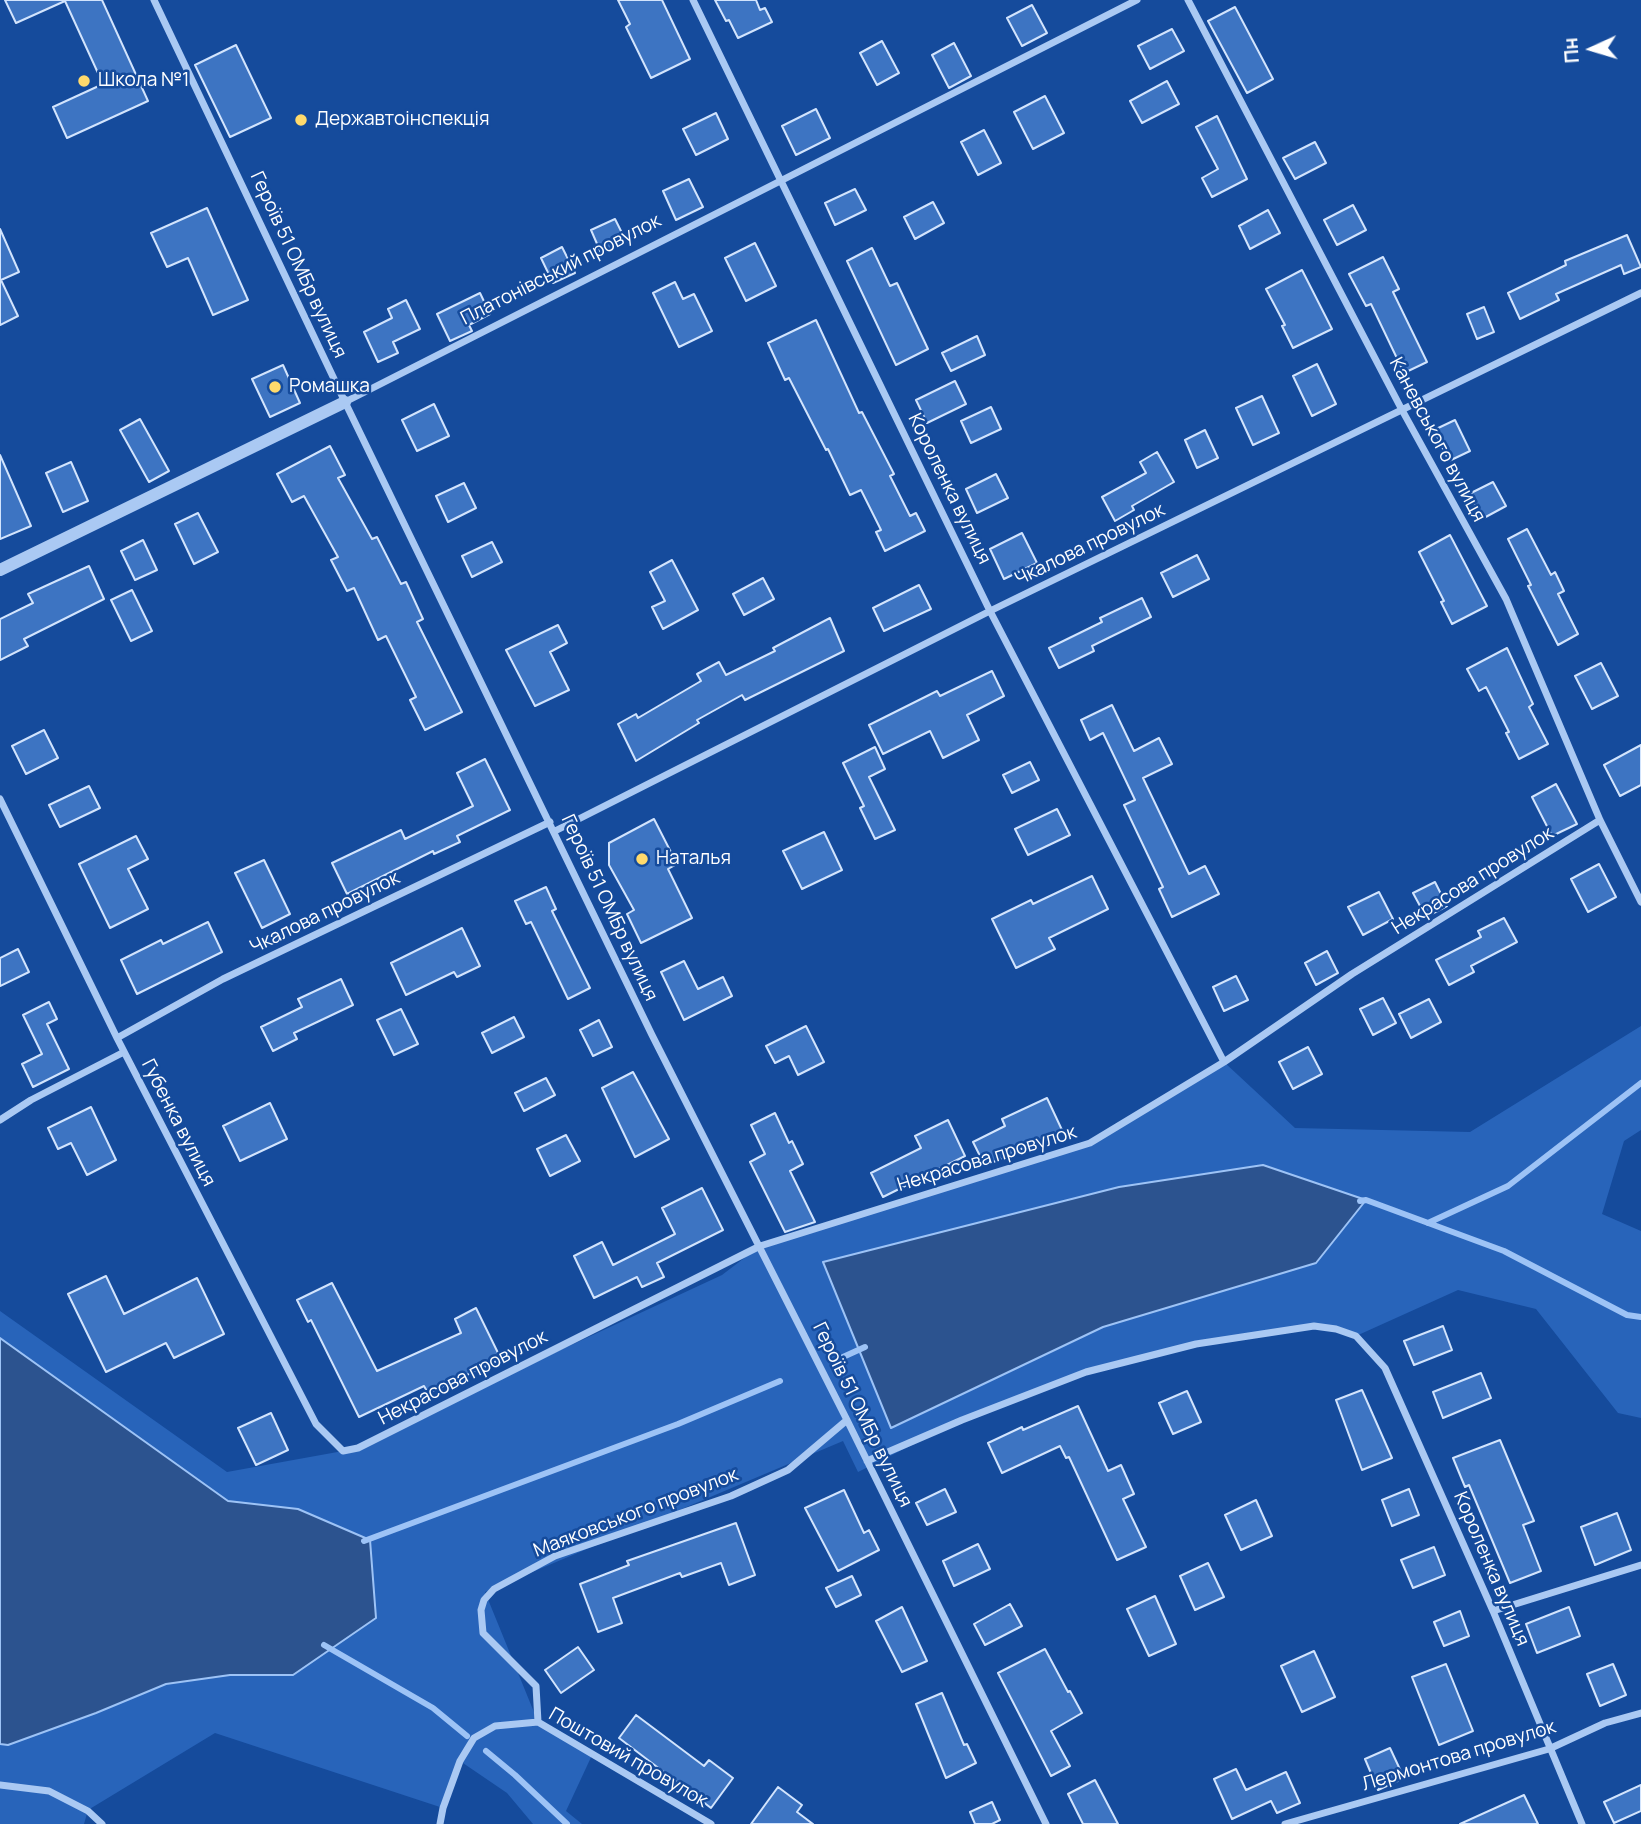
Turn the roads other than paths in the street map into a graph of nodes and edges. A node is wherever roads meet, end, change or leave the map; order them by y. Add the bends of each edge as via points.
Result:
1 (154, 0) edge
2 (694, 0) edge
3 (1137, 0) edge
4 (1188, 0) edge
5 (782, 179) junction
6 (1641, 293) edge
7 (345, 402) junction
8 (1402, 411) junction
9 (0, 570) edge
10 (990, 611) junction
11 (0, 799) edge
12 (1600, 820) junction
13 (550, 821) junction
14 (555, 831) junction
15 (1641, 902) edge
16 (117, 1038) junction
17 (124, 1052) junction
18 (1224, 1062) junction
19 (0, 1120) edge
20 (760, 1247) junction
21 (847, 1420) junction
22 (343, 1451) joint
23 (867, 1461) junction
24 (1641, 1564) edge
25 (1493, 1611) junction
26 (1641, 1713) edge
27 (538, 1722) junction
28 (1549, 1749) junction
29 (0, 1785) edge
30 (1045, 1822) edge
31 (102, 1824) edge
32 (440, 1824) edge
33 (711, 1824) edge
34 (1033, 1824) edge
35 (1284, 1824) edge
36 (1582, 1824) edge

1 - 7 street, Героїв 51 ОМБр вулиця
2 - 5 street, Короленка вулиця
3 - 5 street, Платонівський провулок
4 - 8 street, Каневського вулиця
5 - 7 street, Платонівський провулок
5 - 10 street, Короленка вулиця
6 - 8 street, Чкалова провулок
7 - 9 street, Платонівський провулок
7 - 13 street, Героїв 51 ОМБр вулиця
8 - 10 street, Чкалова провулок
8 - 12 street, Каневського вулиця via 1506,599
10 - 14 street, Чкалова провулок
10 - 18 street, Короленка вулиця
11 - 16 street, Губенка вулиця
12 - 15 street, Каневського вулиця
12 - 18 street, Некрасова провулок via 1352,974
13 - 14 street, Героїв 51 ОМБр вулиця
13 - 16 street, Чкалова провулок via 223,979
14 - 20 street, Героїв 51 ОМБр вулиця
16 - 17 street, Губенка вулиця
17 - 19 street
17 - 22 street, Губенка вулиця via 316,1424
18 - 20 street, Некрасова провулок via 1090,1143
20 - 21 street, Героїв 51 ОМБр вулиця
20 - 22 street, Некрасова провулок via 358,1448
21 - 23 street, Героїв 51 ОМБр вулиця
21 - 27 street, Маяковського провулок via 788,1470 732,1496 555,1556 495,1589 481,1610 483,1633 536,1686
23 - 25 street, Короленка вулиця via 1086,1372 1196,1344 1314,1326 1336,1329 1356,1336 1385,1368
23 - 30 street, Героїв 51 ОМБр вулиця
24 - 25 street
25 - 28 street, Короленка вулиця
26 - 28 street, Лермонтова провулок via 1605,1723
27 - 32 street, Поштовий провулок via 495,1726 474,1738 460,1761
27 - 33 street, Поштовий провулок
28 - 35 street, Лермонтова провулок
28 - 36 street, Короленка вулиця
29 - 31 street via 49,1791 88,1811
30 - 34 street

